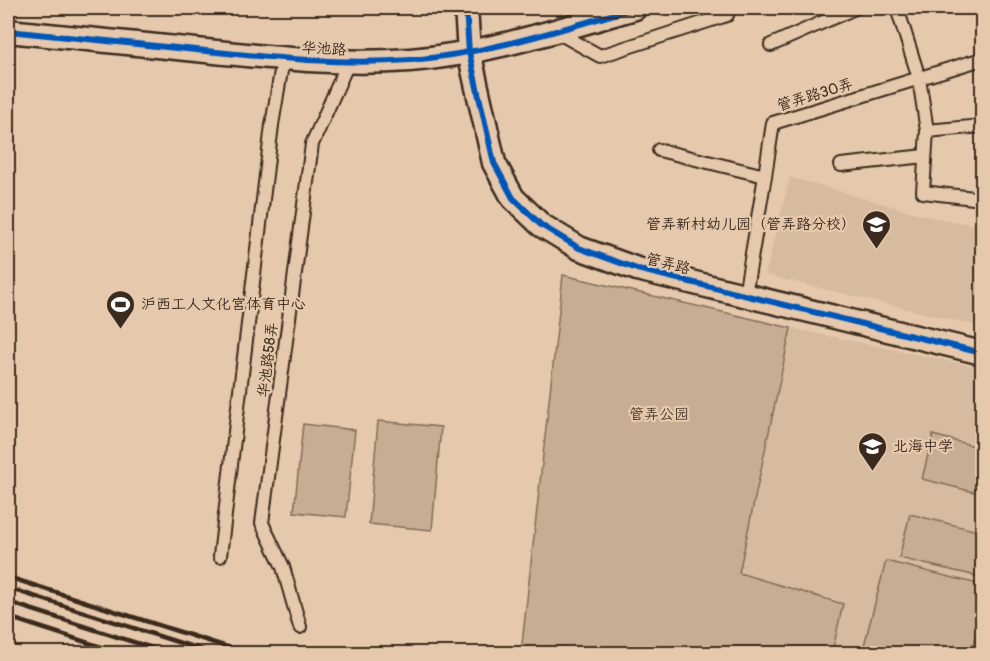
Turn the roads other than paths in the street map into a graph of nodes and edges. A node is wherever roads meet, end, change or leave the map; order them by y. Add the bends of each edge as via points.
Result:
1 (466, 8) edge
2 (635, 8) edge
3 (728, 8) edge
4 (855, 8) edge
5 (897, 8) edge
6 (8, 31) edge
7 (556, 31) junction
8 (771, 45) dead end
9 (470, 52) junction
10 (283, 59) junction
11 (982, 59) edge
12 (348, 63) junction
13 (919, 78) junction
14 (982, 126) edge
15 (927, 131) junction
16 (659, 150) dead end
17 (925, 156) junction
18 (841, 165) dead end
19 (765, 176) junction
20 (982, 199) edge
21 (745, 295) junction
22 (982, 353) edge
23 (220, 556) dead end
24 (300, 627) dead end

1 - 9 street, 管弄路
2 - 7 street, 华池路
3 - 7 lane via 727,15 600,56
4 - 8 lane
5 - 13 lane
6 - 10 street, 华池路
7 - 9 street, 华池路
9 - 12 street, 华池路
9 - 21 street, 管弄路 via 494,163 513,198 541,225 579,248 637,269
10 - 12 street, 华池路
10 - 23 lane
11 - 13 lane, 管弄路30弄
12 - 24 lane, 华池路58弄 via 312,144 262,523 282,567
13 - 15 lane
13 - 19 lane, 管弄路30弄 via 773,123
14 - 15 lane
15 - 17 lane
16 - 19 lane
17 - 18 lane
17 - 20 lane via 923,192
19 - 21 lane
21 - 22 street, 管弄路

